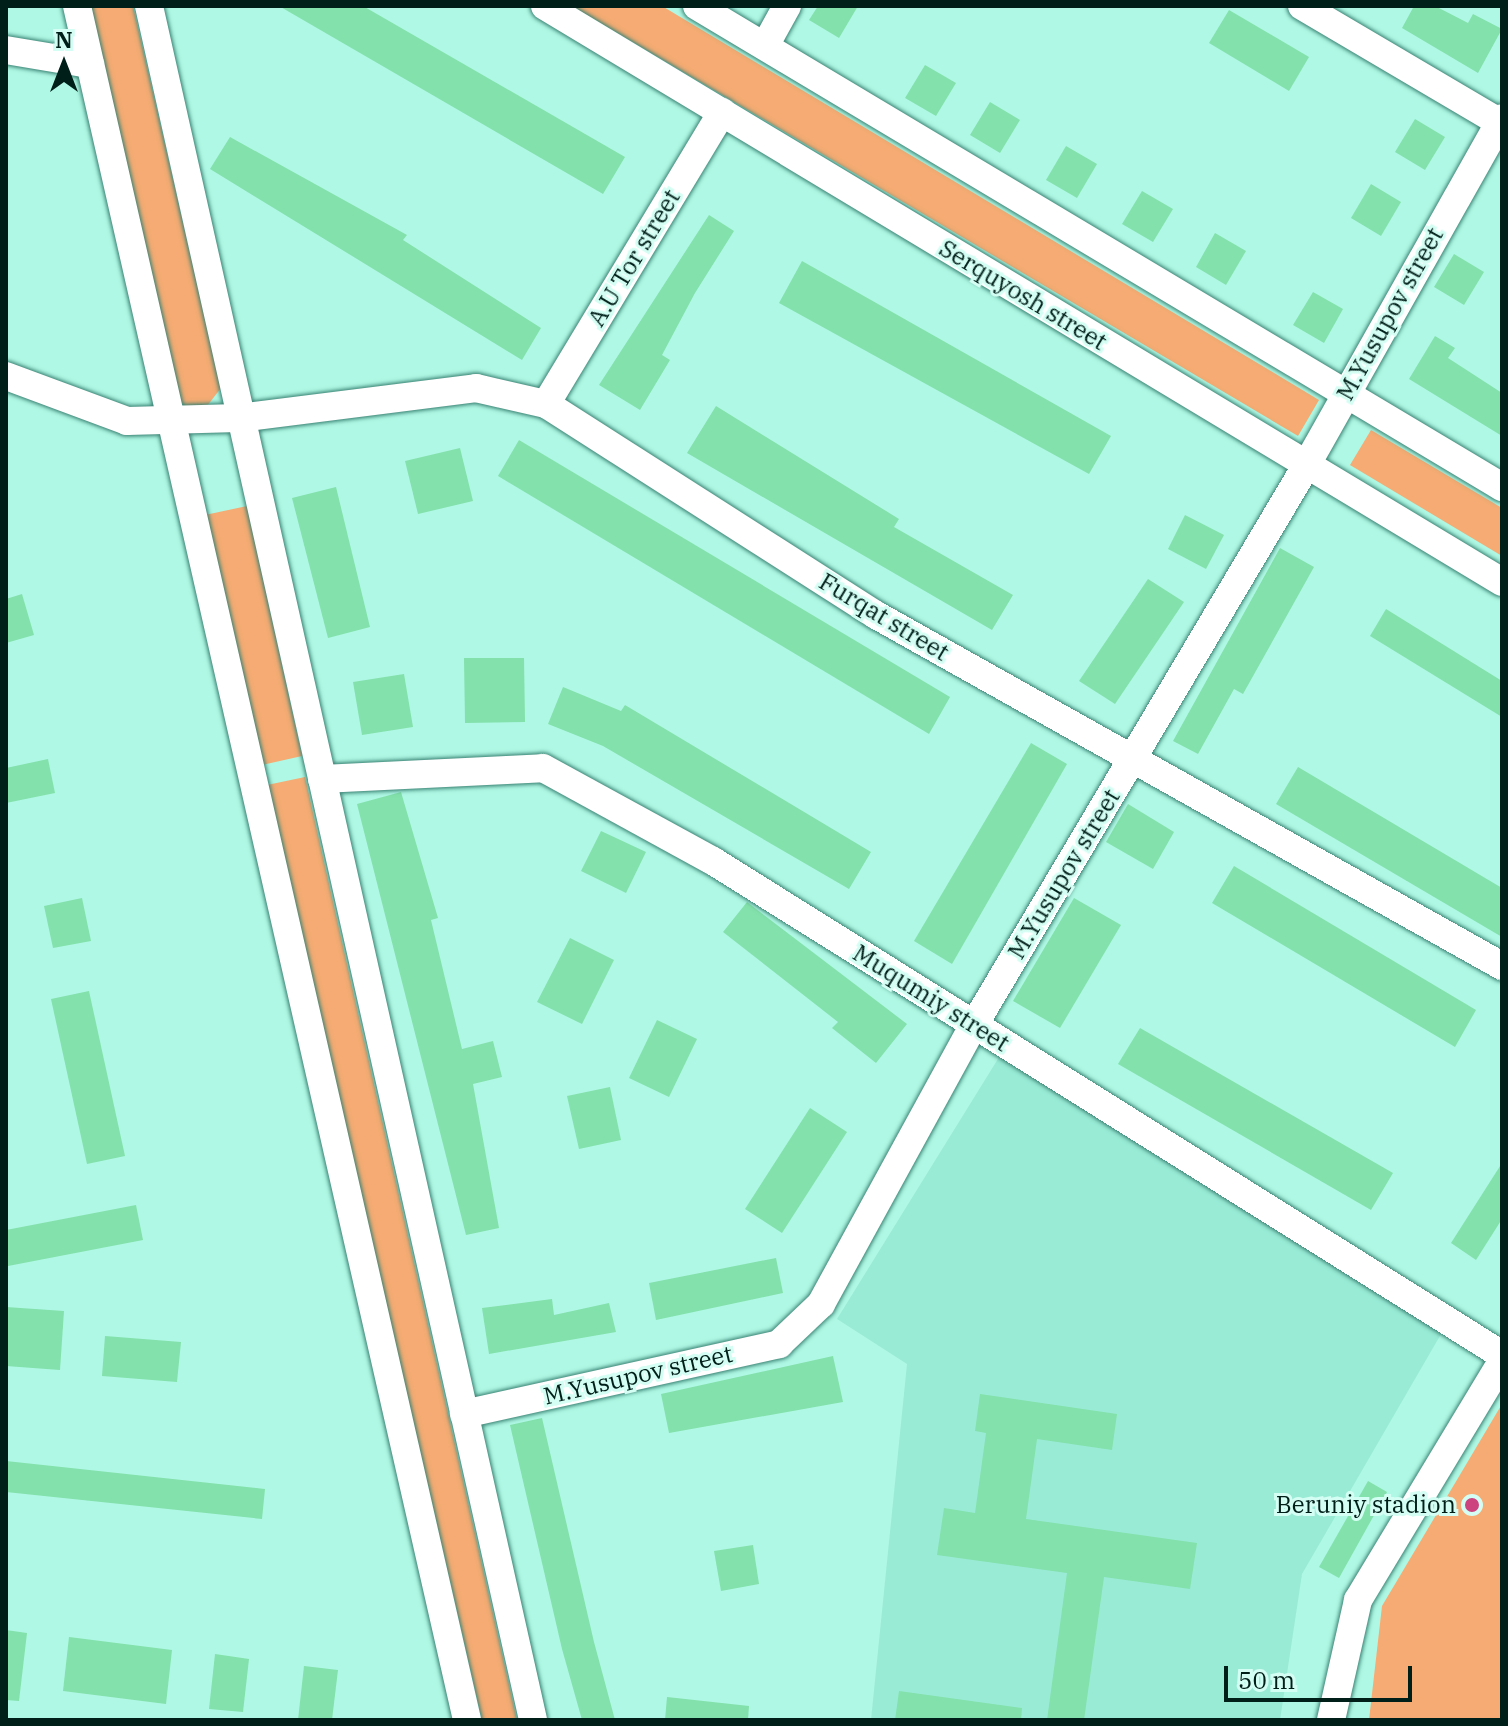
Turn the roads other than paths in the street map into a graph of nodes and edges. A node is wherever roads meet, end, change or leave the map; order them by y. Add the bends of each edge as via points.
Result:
1 (77, 6) edge
2 (149, 6) edge
3 (545, 6) edge
4 (697, 6) edge
5 (787, 6) edge
6 (1302, 6) edge
7 (765, 46) junction
8 (6, 50) edge
9 (90, 64) junction
10 (722, 112) junction
11 (1500, 121) edge
12 (6, 376) edge
13 (1344, 396) junction
14 (546, 404) junction
15 (239, 418) junction
16 (167, 422) junction
17 (1306, 466) junction
18 (1502, 487) edge
19 (1502, 582) edge
20 (1131, 763) junction
21 (322, 779) junction
22 (1502, 966) edge
23 (974, 1025) junction
24 (1502, 1355) edge
25 (1502, 1361) edge
26 (464, 1414) junction
27 (467, 1720) edge
28 (533, 1720) edge
29 (1331, 1720) edge

1 - 9 street
2 - 15 street
3 - 10 street, Serquyosh street
4 - 7 street
5 - 7 street
6 - 11 street
7 - 13 street
8 - 9 street
9 - 16 street
10 - 14 street, A.U Tor street
10 - 17 street, Serquyosh street
11 - 13 street, M.Yusupov street
12 - 16 street, Furqat street via 127,421
13 - 17 street, M.Yusupov street
13 - 18 street
14 - 15 street, Furqat street via 476,388
14 - 20 street, Furqat street via 876,615
15 - 16 street, Furqat street
15 - 21 street
16 - 27 street
17 - 19 street, Serquyosh street
17 - 20 street, M.Yusupov street
20 - 22 street, Furqat street
20 - 23 street, M.Yusupov street
21 - 23 street, Muqumiy street via 543,768 713,861
21 - 26 street
23 - 24 street, Muqumiy street
23 - 26 street, M.Yusupov street via 821,1304 779,1344
25 - 29 street via 1358,1600
26 - 28 street

